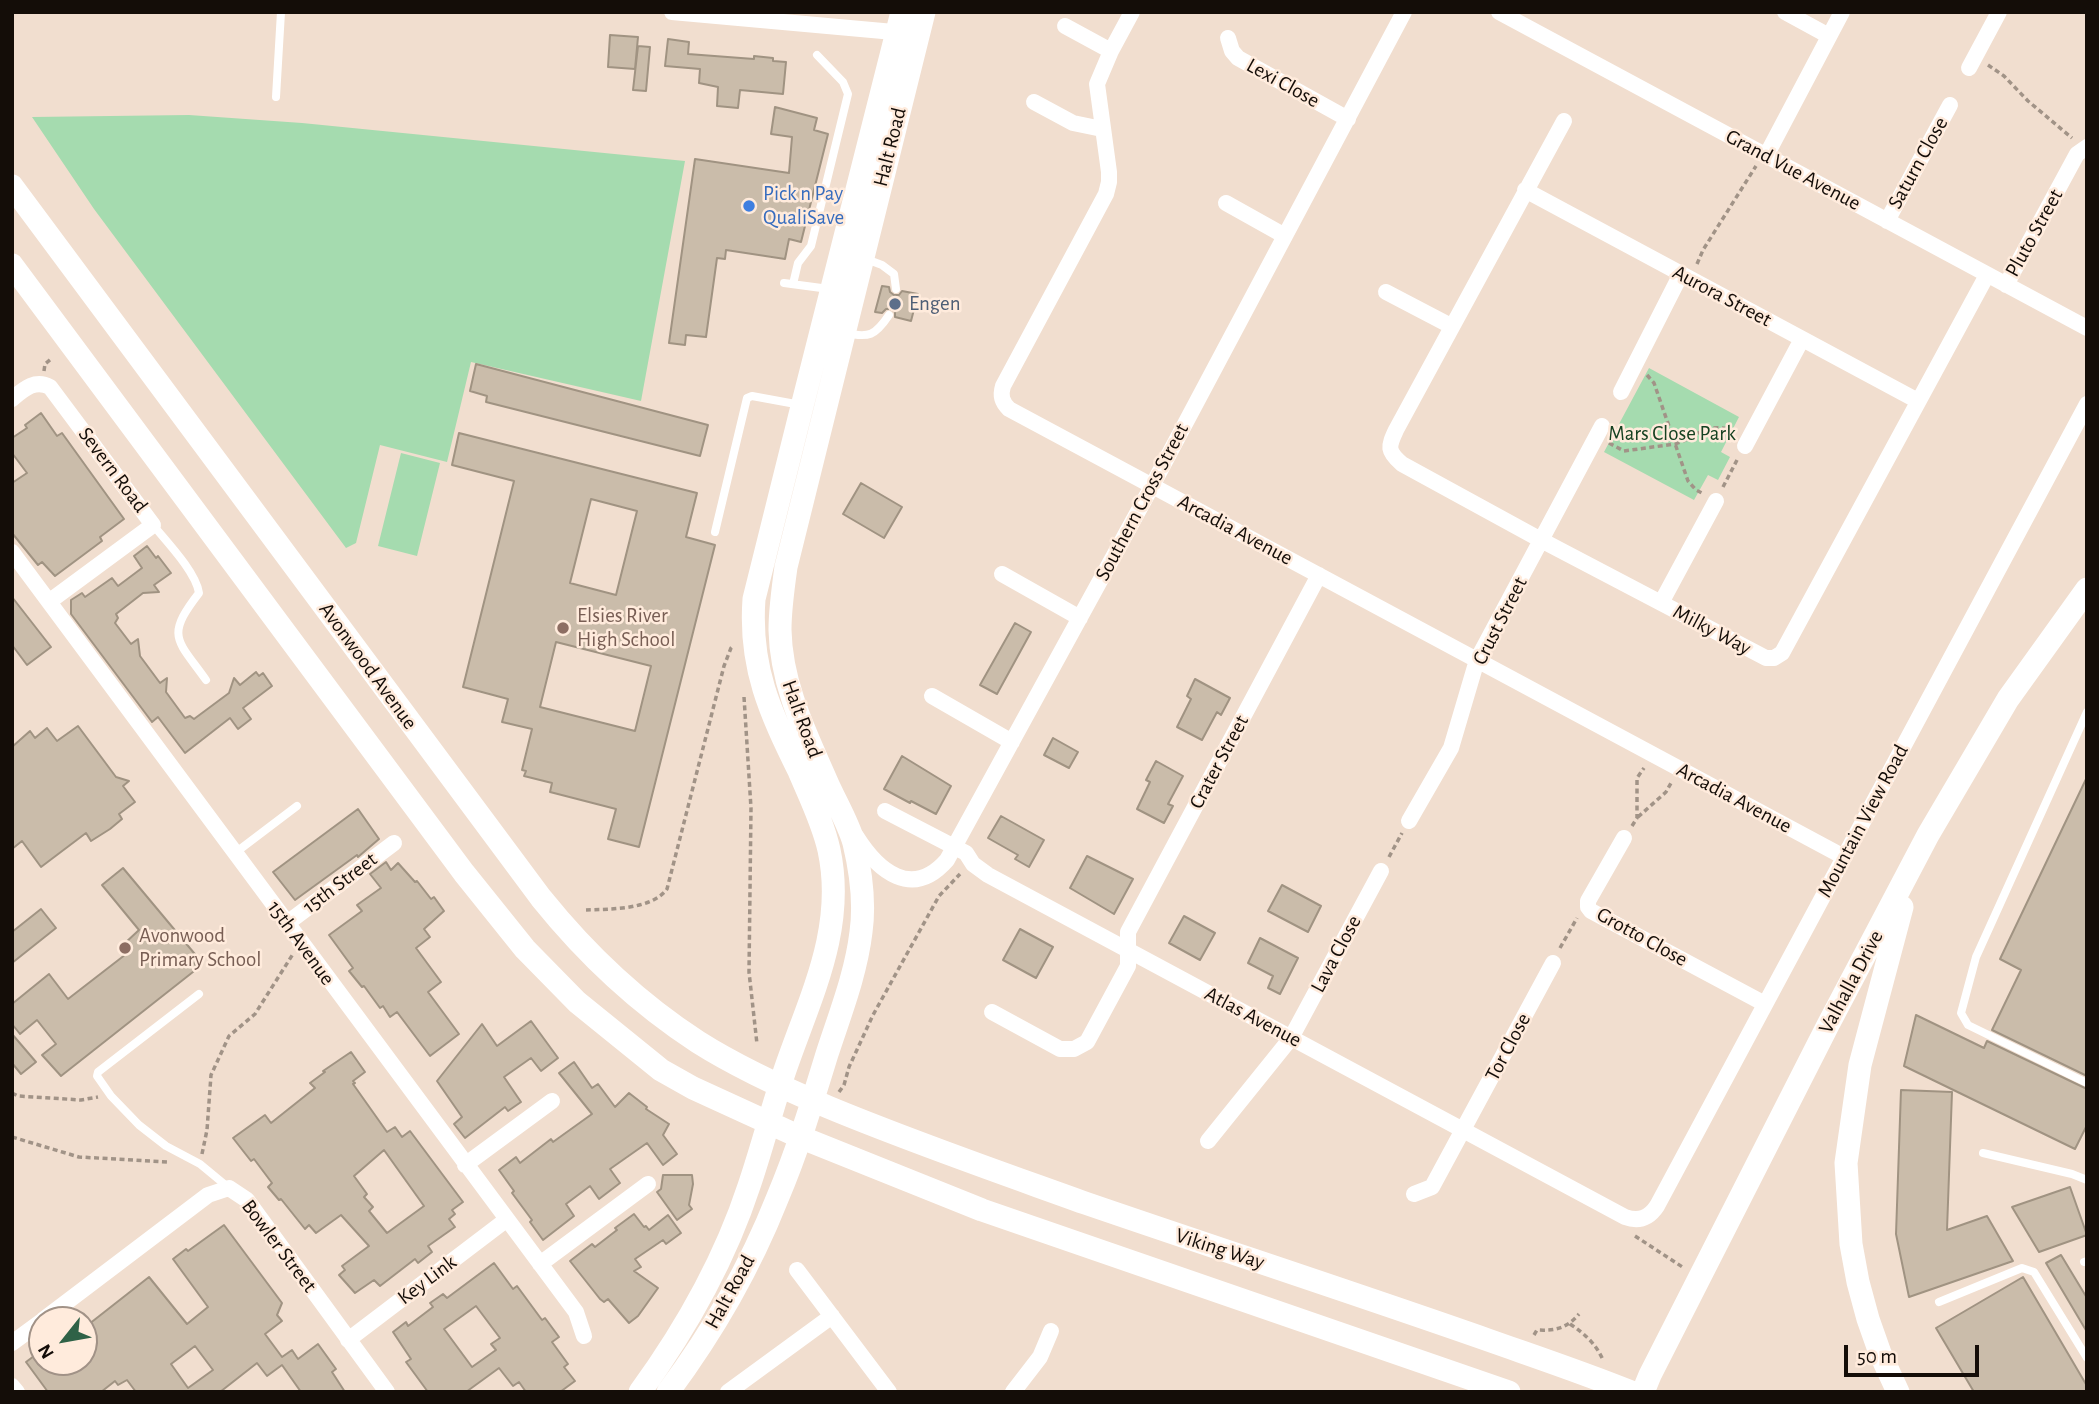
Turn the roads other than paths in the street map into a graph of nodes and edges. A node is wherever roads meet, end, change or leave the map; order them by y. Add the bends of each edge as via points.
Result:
1 (281, 12) edge
2 (673, 12) edge
3 (1132, 12) edge
4 (1405, 12) edge
5 (1499, 12) edge
6 (1785, 12) edge
7 (1842, 12) edge
8 (1999, 12) edge
9 (910, 23) edge
10 (1065, 26) dead end
11 (1829, 36) junction
12 (1228, 38) dead end
13 (1111, 51) junction
14 (817, 55) dead end
15 (1972, 62) road end
16 (276, 97) dead end
17 (1034, 102) dead end
18 (1950, 105) dead end
19 (1348, 118) junction
20 (1564, 121) dead end
21 (1102, 129) junction
22 (2086, 148) edge
23 (1766, 156) junction
24 (12, 186) edge
25 (1525, 190) junction
26 (1226, 203) dead end
27 (1887, 221) junction
28 (1284, 236) junction
29 (863, 258) junction
30 (12, 265) edge
31 (1987, 275) junction
32 (1686, 276) junction
33 (2006, 285) junction
34 (896, 289) dead end
35 (832, 290) junction
36 (1386, 292) dead end
37 (889, 315) dead end
38 (1451, 326) junction
39 (2087, 328) edge
40 (844, 333) junction
41 (1802, 339) junction
42 (1621, 392) dead end
43 (12, 398) edge
44 (1918, 401) junction
45 (2087, 404) edge
46 (801, 405) junction
47 (1602, 426) dead end
48 (1745, 446) road end
49 (1152, 486) junction
50 (1716, 501) road end
51 (153, 525) junction
52 (715, 532) dead end
53 (1541, 540) junction
54 (12, 552) edge
55 (1002, 574) dead end
56 (1319, 575) junction
57 (2087, 589) edge
58 (50, 601) junction
59 (1661, 603) junction
60 (1080, 618) junction
61 (1477, 660) junction
62 (206, 680) dead end
63 (932, 696) dead end
64 (2087, 712) edge
65 (1012, 742) junction
66 (297, 806) dead end
67 (839, 809) junction
68 (885, 811) dead end
69 (1409, 821) road end
70 (1928, 835) junction
71 (1624, 838) road end
72 (394, 843) dead end
73 (955, 847) junction
74 (235, 853) junction
75 (1844, 857) junction
76 (1381, 871) road end
77 (286, 924) junction
78 (1128, 950) junction
79 (1553, 963) road end
80 (198, 994) dead end
81 (1765, 1004) junction
82 (992, 1013) dead end
83 (1291, 1038) junction
84 (2087, 1083) edge
85 (780, 1086) junction
86 (812, 1100) junction
87 (552, 1101) dead end
88 (768, 1123) junction
89 (1462, 1130) junction
90 (800, 1137) junction
91 (1208, 1141) dead end
92 (1983, 1153) dead end
93 (465, 1165) junction
94 (2087, 1180) edge
95 (648, 1184) dead end
96 (229, 1188) junction
97 (1414, 1194) dead end
98 (1625, 1217) joint
99 (506, 1220) junction
100 (540, 1264) junction
101 (797, 1270) dead end
102 (1940, 1302) dead end
103 (61, 1306) edge
104 (832, 1316) junction
105 (28, 1331) edge
106 (1051, 1331) dead end
107 (584, 1336) dead end
108 (348, 1340) junction
109 (12, 1343) edge
110 (2087, 1358) edge
111 (12, 1386) edge
112 (17, 1392) edge
113 (387, 1392) edge
114 (640, 1392) edge
115 (668, 1392) edge
116 (729, 1392) edge
117 (889, 1392) edge
118 (1013, 1392) edge
119 (1509, 1392) edge
120 (1631, 1392) edge
121 (1643, 1392) edge
122 (1898, 1392) edge

1 - 16 lane
2 - 9 street
3 - 13 street, Arcadia Avenue
4 - 19 street, Southern Cross Street
5 - 23 street, Grand Vue Avenue
6 - 11 street
7 - 11 street
8 - 15 street
9 - 29 main road, Halt Road
9 - 35 main road, Halt Road
10 - 13 street
11 - 23 street
12 - 19 street, Lexi Close via 1238,58
13 - 21 street, Arcadia Avenue via 1097,84
14 - 35 lane via 843,82 848,94 811,246 788,283
17 - 21 street via 1073,122
18 - 27 street, Saturn Close
19 - 28 street, Southern Cross Street
20 - 25 street, Milky Way
21 - 49 street, Arcadia Avenue via 1109,172 1106,194 1001,393 1009,409
22 - 33 street, Pluto Street via 2077,154
23 - 27 street, Grand Vue Avenue
24 - 85 main road, Avonwood Avenue via 562,925 611,975 671,1022 723,1057
25 - 32 street, Aurora Street
25 - 38 street, Milky Way
26 - 28 street
27 - 31 street, Grand Vue Avenue
28 - 49 street, Southern Cross Street
29 - 34 lane via 894,274
29 - 40 main road, Halt Road
30 - 88 main road via 525,949 577,1002 661,1069
31 - 33 street, Grand Vue Avenue
31 - 44 street, Milky Way
32 - 41 street, Aurora Street
32 - 42 street
33 - 39 street, Grand Vue Avenue
35 - 46 main road, Halt Road
36 - 38 street
37 - 40 lane via 876,333
38 - 53 street, Milky Way via 1390,443 1393,457
40 - 67 main road, Halt Road via 786,567 780,632 791,698
41 - 44 street, Aurora Street
41 - 48 street
43 - 51 street, Severn Road via 27,387 43,383 50,387
44 - 59 street, Milky Way via 1779,656 1766,659
45 - 75 street, Mountain View Road
46 - 52 lane via 747,398
46 - 85 main road, Halt Road via 754,599 752,625 767,701 822,824 835,890 830,942
47 - 53 street, Crust Street
49 - 56 street, Arcadia Avenue
49 - 60 street, Southern Cross Street
50 - 59 street
51 - 58 street, Severn Road
51 - 62 lane via 199,589 180,619 177,633
53 - 59 street, Milky Way
53 - 61 street, Crust Street
54 - 58 street, 15th Avenue
55 - 60 street
56 - 61 street, Arcadia Avenue
56 - 78 street, Crater Street via 1128,932
57 - 70 main road, Valhalla Drive via 2008,699
58 - 74 street, 15th Avenue
60 - 65 street, Southern Cross Street
61 - 69 street, Crust Street via 1451,748
61 - 75 street, Arcadia Avenue
63 - 65 street
64 - 84 lane via 1976,957 1961,1013 1968,1024
65 - 73 street, Southern Cross Street
66 - 74 lane
67 - 73 street, Southern Cross Street via 872,859 886,872 903,878 934,874
67 - 86 main road, Halt Road via 860,871 862,932
68 - 73 street, Atlas Avenue
70 - 121 main road, Valhalla Drive
70 - 122 main road via 1899,914 1860,1065 1846,1163 1858,1282 1880,1353
71 - 81 street, Grotto Close via 1588,901 1591,911
72 - 77 street, 15th Street
73 - 78 street, Atlas Avenue via 988,875
74 - 77 street, 15th Avenue
75 - 81 street, Mountain View Road
76 - 83 street, Lava Close
77 - 93 street, 15th Avenue
78 - 82 street, Crater Street via 1128,966 1091,1036 1081,1046 1060,1049
78 - 83 street, Atlas Avenue
79 - 89 street, Tor Close
80 - 96 lane via 97,1076 139,1125
81 - 98 street, Mountain View Road via 1654,1211 1637,1220
83 - 89 street, Atlas Avenue
83 - 91 street, Lava Close
85 - 86 main road, Avonwood Avenue
85 - 88 main road, Halt Road
86 - 90 main road, Halt Road
86 - 120 main road, Viking Way via 1009,1176
87 - 93 street
88 - 90 main road, Viking Way
88 - 114 main road, Halt Road via 750,1186 709,1279 690,1318
89 - 97 street, Tor Close via 1432,1186
89 - 98 street, Atlas Avenue
90 - 115 main road, Halt Road via 743,1272
90 - 119 main road, Viking Way via 982,1210
92 - 94 lane
93 - 99 street, 15th Avenue
95 - 100 street
96 - 103 street, Bowler Street via 208,1195
96 - 108 street, Bowler Street via 247,1200
99 - 100 street, 15th Avenue
99 - 108 street, Key Link
100 - 107 street, 15th Avenue via 576,1312
101 - 104 street
102 - 110 lane via 2027,1268 2034,1272
104 - 116 street
104 - 117 street
105 - 109 street, Bowler Street
106 - 118 street via 1040,1357
108 - 113 street, Bowler Street
111 - 112 street

